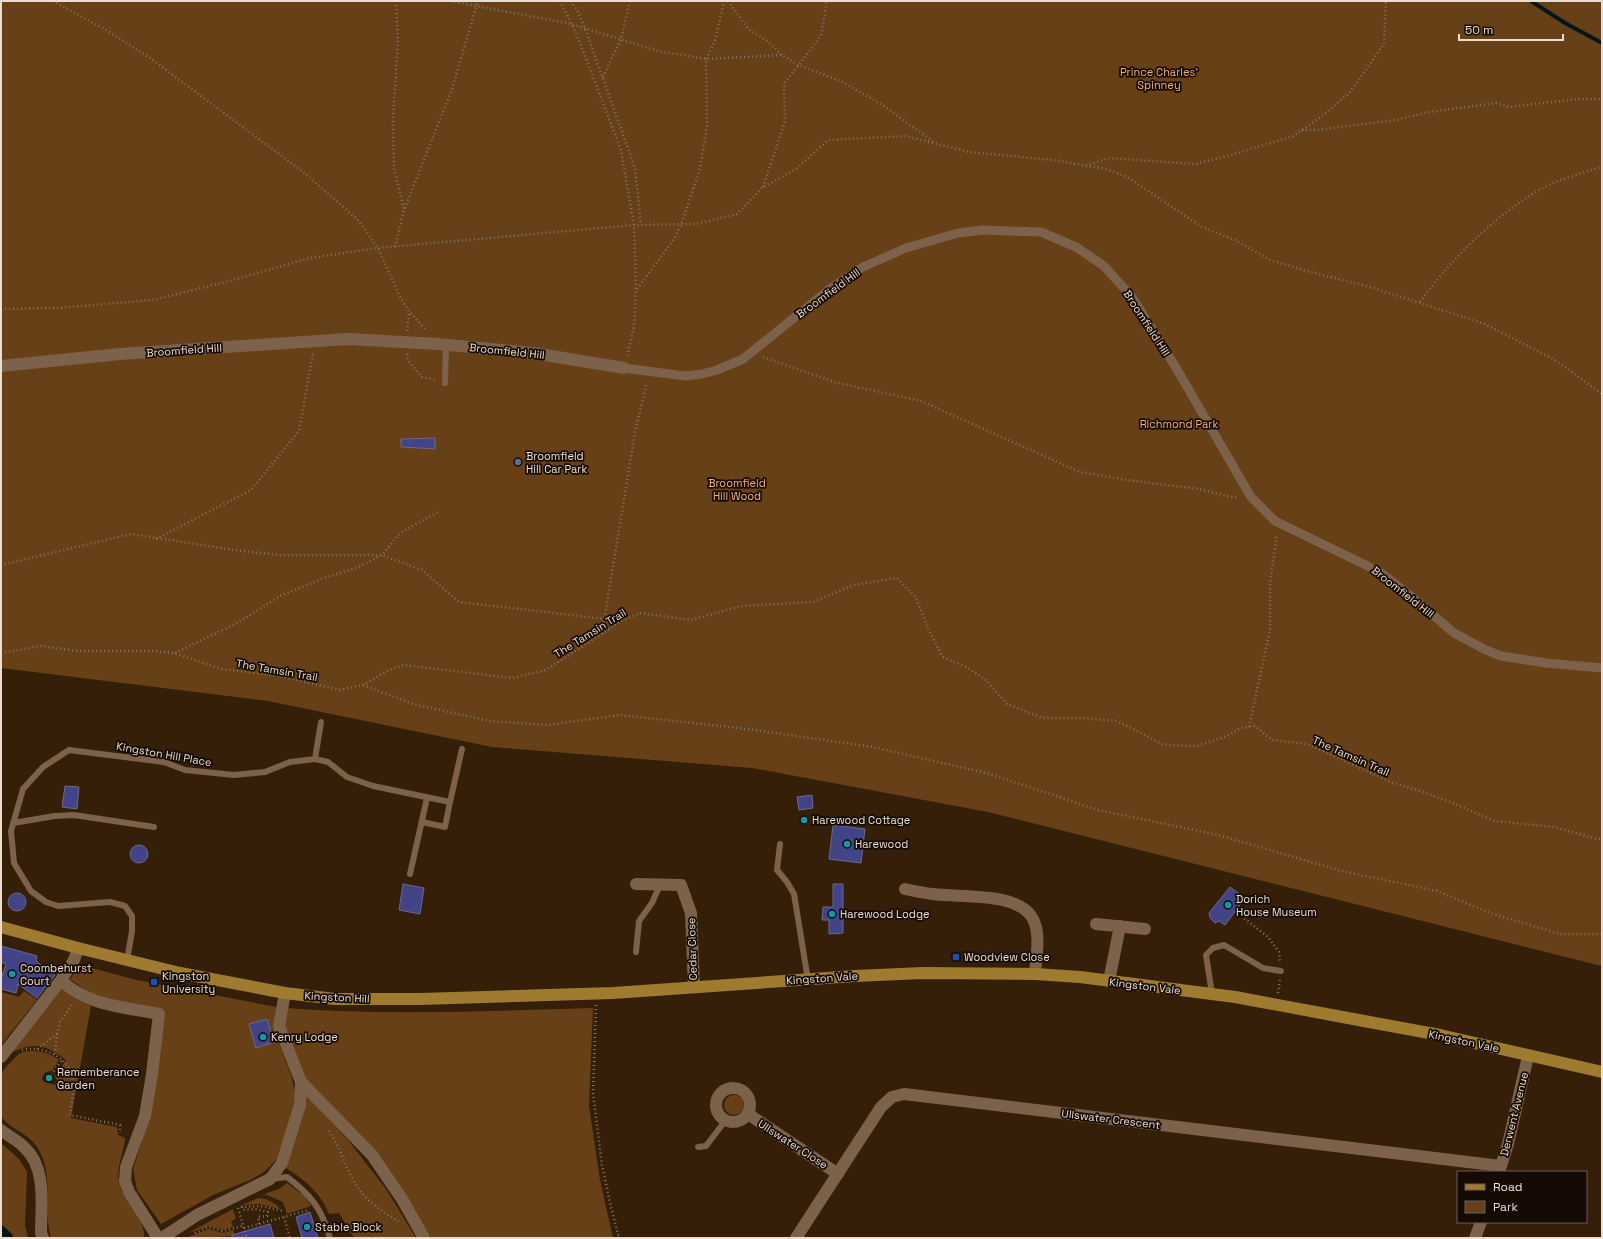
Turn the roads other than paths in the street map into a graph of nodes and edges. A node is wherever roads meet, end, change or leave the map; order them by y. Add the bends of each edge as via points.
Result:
1 (442, 344) junction
2 (1, 366) edge
3 (624, 368) joint
4 (445, 383) dead end
5 (1602, 668) edge
6 (322, 722) dead end
7 (462, 749) dead end
8 (315, 759) junction
9 (427, 798) junction
10 (450, 802) junction
11 (422, 822) junction
12 (13, 823) junction
13 (154, 827) dead end
14 (780, 844) dead end
15 (410, 874) dead end
16 (636, 884) dead end
17 (660, 884) junction
18 (906, 889) dead end
19 (1096, 924) dead end
20 (1120, 926) junction
21 (1, 927) edge
22 (1145, 929) dead end
23 (78, 948) junction
24 (636, 952) dead end
25 (127, 960) junction
26 (1281, 971) road end
27 (1035, 974) junction
28 (61, 980) junction
29 (808, 980) junction
30 (1110, 981) junction
31 (694, 987) junction
32 (680, 988) joint
33 (285, 993) junction
34 (1212, 994) junction
35 (1528, 1056) junction
36 (1, 1057) edge
37 (1602, 1072) edge
38 (301, 1082) junction
39 (748, 1114) junction
40 (725, 1121) junction
41 (1, 1130) edge
42 (698, 1147) dead end
43 (1500, 1169) edge
44 (838, 1174) junction
45 (270, 1179) junction
46 (1481, 1223) edge
47 (43, 1238) edge
48 (158, 1238) edge
49 (162, 1238) edge
50 (330, 1238) edge
51 (424, 1238) edge
52 (796, 1238) edge
53 (1475, 1238) edge

1 - 2 street, Broomfield Hill via 348,339 120,354
1 - 3 street, Broomfield Hill via 533,353
1 - 4 lane
3 - 5 street, Broomfield Hill via 685,376 730,366 751,353 831,288 863,267 906,248 958,233 983,230 1041,232 1076,247 1104,266 1132,297 1251,497 1274,521 1380,572 1454,633 1486,650 1501,656 1546,663
6 - 8 lane
7 - 10 lane
8 - 9 lane, Kingston Hill Place via 328,762 347,777 373,786
8 - 12 lane, Kingston Hill Place via 290,762 265,772 234,775 185,770 164,762 69,750 43,767 23,789
9 - 10 lane, Kingston Hill Place
9 - 11 lane
10 - 11 lane via 445,827
11 - 15 lane
12 - 13 lane via 74,815
12 - 25 lane, Kingston Hill Place via 11,831 14,863 31,891 46,902 58,906 110,902 124,906 132,916
14 - 29 lane via 777,870 794,894
16 - 17 street, Cedar Close
17 - 24 lane via 652,903 639,921
17 - 31 street, Cedar Close via 681,885 691,913
18 - 27 street via 1002,900 1021,907 1033,919 1037,930
19 - 20 street
20 - 22 street
20 - 30 street
21 - 23 main road, Kingston Hill
23 - 25 main road, Kingston Hill
23 - 28 street via 74,960
25 - 33 main road, Kingston Hill
26 - 34 lane via 1263,968 1224,945 1213,948 1206,955
27 - 29 main road, Kingston Vale via 924,973
27 - 30 main road, Kingston Vale
28 - 36 street
28 - 48 street via 78,994 94,1002 159,1014 145,1116 126,1167 125,1181 129,1192
29 - 31 main road, Kingston Vale
30 - 34 main road, Kingston Vale
31 - 32 main road, Kingston Vale
32 - 33 main road, Kingston Hill via 613,993 413,999 335,999
33 - 38 street via 279,1026
34 - 35 main road, Kingston Vale via 1411,1029
35 - 37 main road, Kingston Vale
35 - 43 street, Derwent Avenue
38 - 45 street via 300,1105 282,1163
38 - 51 street via 372,1155
39 - 40 street, Ullswater Close via 739,1121
39 - 40 street, Ullswater Close via 749,1098 742,1090 730,1088 722,1091 716,1101 717,1112
39 - 44 street, Ullswater Close
40 - 42 lane via 706,1146
41 - 47 street via 24,1147 33,1158 41,1178
43 - 44 street, Ullswater Crescent via 904,1094 892,1097 881,1107
44 - 52 street, Ullswater Crescent
45 - 49 street via 197,1215
45 - 50 lane via 287,1178 302,1188 318,1206
46 - 53 street

